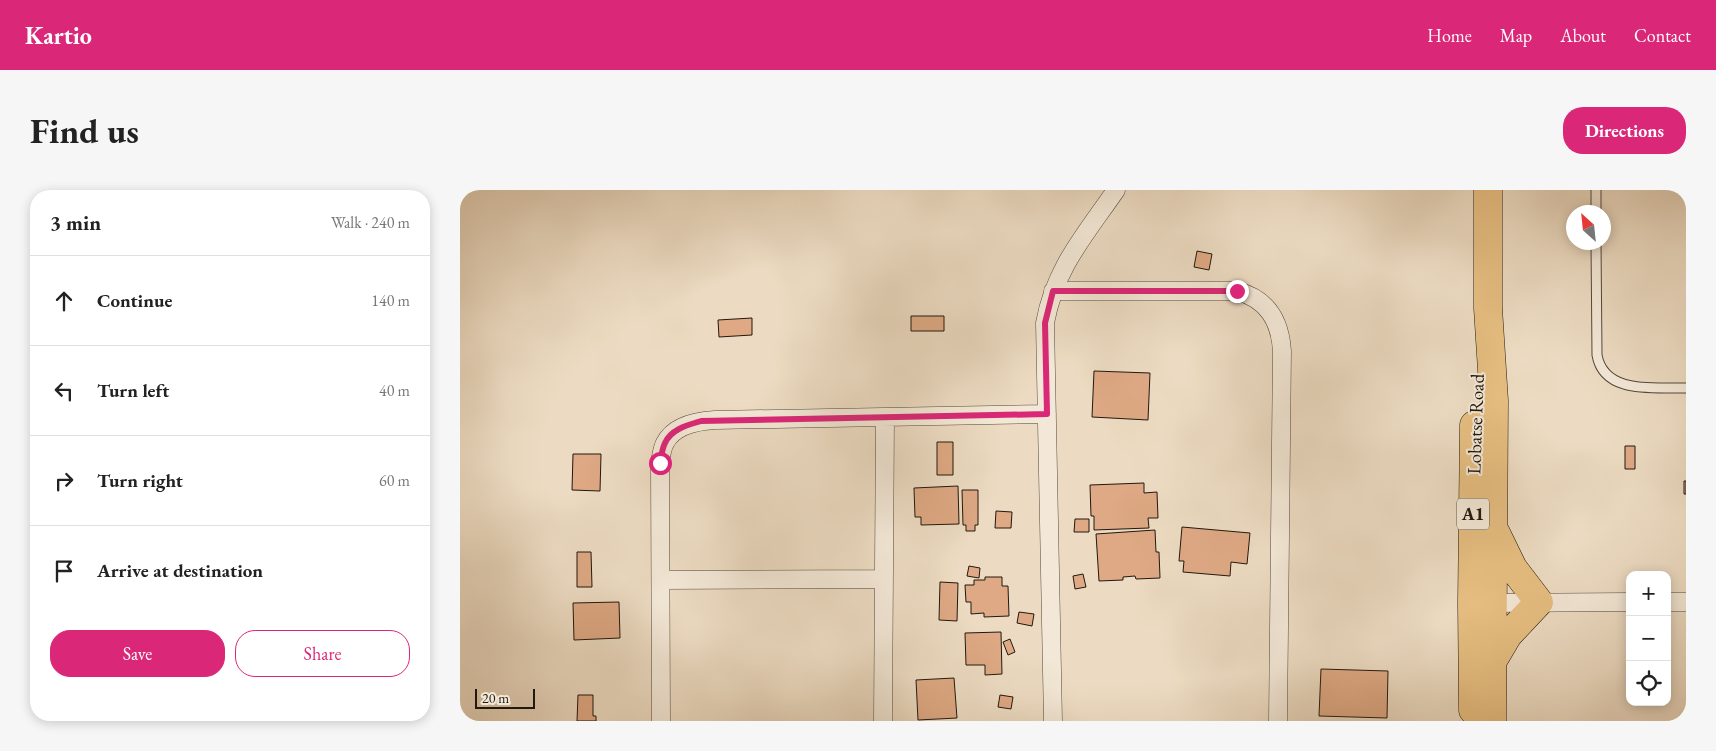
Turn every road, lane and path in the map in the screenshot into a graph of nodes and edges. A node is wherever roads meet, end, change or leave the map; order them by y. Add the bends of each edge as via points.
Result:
1 (1116, 190) edge
2 (1488, 190) edge
3 (1596, 190) edge
4 (1596, 205) edge
5 (1596, 250) edge
6 (1053, 291) junction
7 (1488, 308) junction
8 (1686, 388) edge
9 (1047, 414) junction
10 (884, 417) junction
11 (1492, 524) junction
12 (884, 579) junction
13 (660, 580) junction
14 (1539, 602) junction
15 (1626, 602) edge
16 (1671, 602) edge
17 (1686, 602) edge
18 (1482, 603) junction
19 (1492, 663) junction
20 (661, 721) edge
21 (884, 721) edge
22 (1053, 721) edge
23 (1278, 721) edge
24 (1474, 721) edge
25 (1492, 721) edge

1 - 6 street via 1066,261
2 - 7 highway, Lobatse Road / A1
3 - 4 lane
5 - 8 lane via 1597,355 1602,370 1609,378 1626,386
6 - 9 street via 1045,323
6 - 23 street via 1237,291 1254,296 1274,318 1282,351
7 - 11 highway, Lobatse Road / A1 via 1494,401
7 - 18 highway, Lobatse Road / A1 via 1478,353 1475,395
9 - 10 street
9 - 22 street
10 - 12 street
10 - 13 street via 715,420 701,421 674,432 665,442 660,463
11 - 14 highway via 1513,568
11 - 18 highway, Lobatse Road / A1
12 - 13 street
12 - 21 street
13 - 20 street
14 - 15 street
14 - 18 street
14 - 19 highway via 1508,636
16 - 17 street
18 - 19 highway, Lobatse Road / A1
18 - 24 highway, Lobatse Road / A1
19 - 25 highway, Lobatse Road / A1

